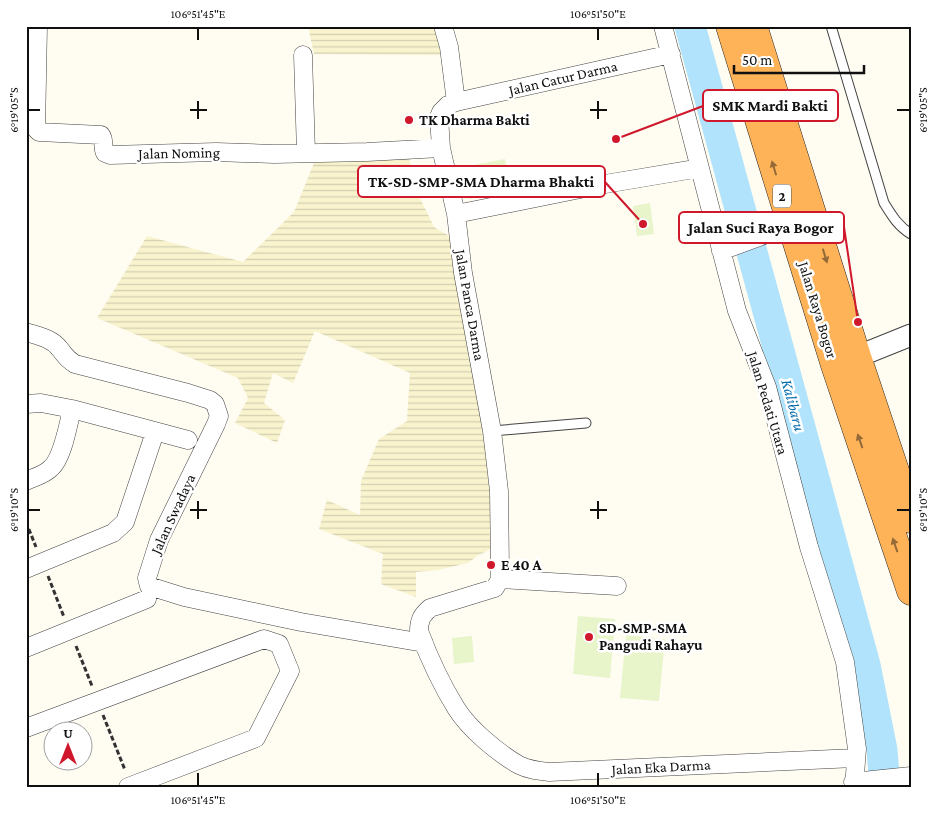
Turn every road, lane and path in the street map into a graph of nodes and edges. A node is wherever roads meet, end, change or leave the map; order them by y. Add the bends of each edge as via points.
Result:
1 (38, 26) edge
2 (443, 26) edge
3 (663, 26) edge
4 (831, 26) edge
5 (737, 27) edge
6 (670, 54) junction
7 (303, 55) dead end
8 (456, 102) junction
9 (440, 148) junction
10 (306, 153) junction
11 (700, 168) junction
12 (456, 214) junction
13 (792, 225) junction
14 (911, 234) edge
15 (721, 251) junction
16 (26, 332) edge
17 (911, 335) edge
18 (846, 361) junction
19 (26, 404) edge
20 (72, 409) junction
21 (586, 423) dead end
22 (492, 431) junction
23 (155, 432) junction
24 (188, 440) dead end
25 (904, 476) edge
26 (26, 481) edge
27 (911, 519) edge
28 (26, 522) edge
29 (34, 565) edge
30 (495, 584) junction
31 (617, 586) dead end
32 (911, 591) edge
33 (147, 599) dead end
34 (70, 630) junction
35 (424, 643) junction
36 (26, 648) edge
37 (98, 701) junction
38 (26, 728) edge
39 (855, 758) junction
40 (911, 776) edge
41 (854, 784) edge
42 (130, 786) edge

1 - 10 street, Jalan Noming via 36,129 39,132 101,135 103,149 110,155
2 - 8 street
3 - 6 street, Jalan Pedati Utara
4 - 14 lane via 884,203 902,229
13 -> 5 highway, Jalan Raya Bogor / 2
5 -> 18 highway, Jalan Raya Bogor / 2
6 - 8 street, Jalan Catur Darma
6 - 11 street, Jalan Pedati Utara
7 - 10 street
8 - 9 street, Jalan Panca Darma via 448,105 439,117
9 - 10 street, Jalan Noming
9 - 12 street, Jalan Panca Darma
11 - 12 street
11 - 15 street, Jalan Pedati Utara
12 - 22 street, Jalan Panca Darma via 463,273
13 - 15 street
13 - 18 highway, Jalan Raya Bogor / 2
15 - 39 street, Jalan Pedati Utara via 737,310 767,387 809,547 845,662 857,749
16 - 35 street, Jalan Swadaya via 45,338 76,364 188,392 210,400 218,409 216,424 159,540 147,578 150,586 184,597 302,622
17 - 18 street
18 - 25 highway, Jalan Raya Bogor / 2
32 -> 18 highway, Jalan Raya Bogor / 2
19 - 20 street via 41,403
20 - 23 street
20 - 26 street via 52,468
21 - 22 lane
22 - 30 street, Jalan Panca Darma via 499,491
23 - 24 street
23 - 29 street via 125,522 114,533
25 - 27 highway, Jalan Raya Bogor / 2
28 - 29 path
29 - 34 path
30 - 31 street
30 - 35 street, Jalan Eka Darma via 430,608 419,623
33 - 34 street
34 - 36 street
34 - 37 path
35 - 39 street, Jalan Eka Darma via 465,720 504,754 535,770 559,772
37 - 38 street
37 - 42 path
37 - 42 street via 264,638 279,644 290,671 256,738
39 - 41 street, Jalan Pedati Utara
40 - 41 street

